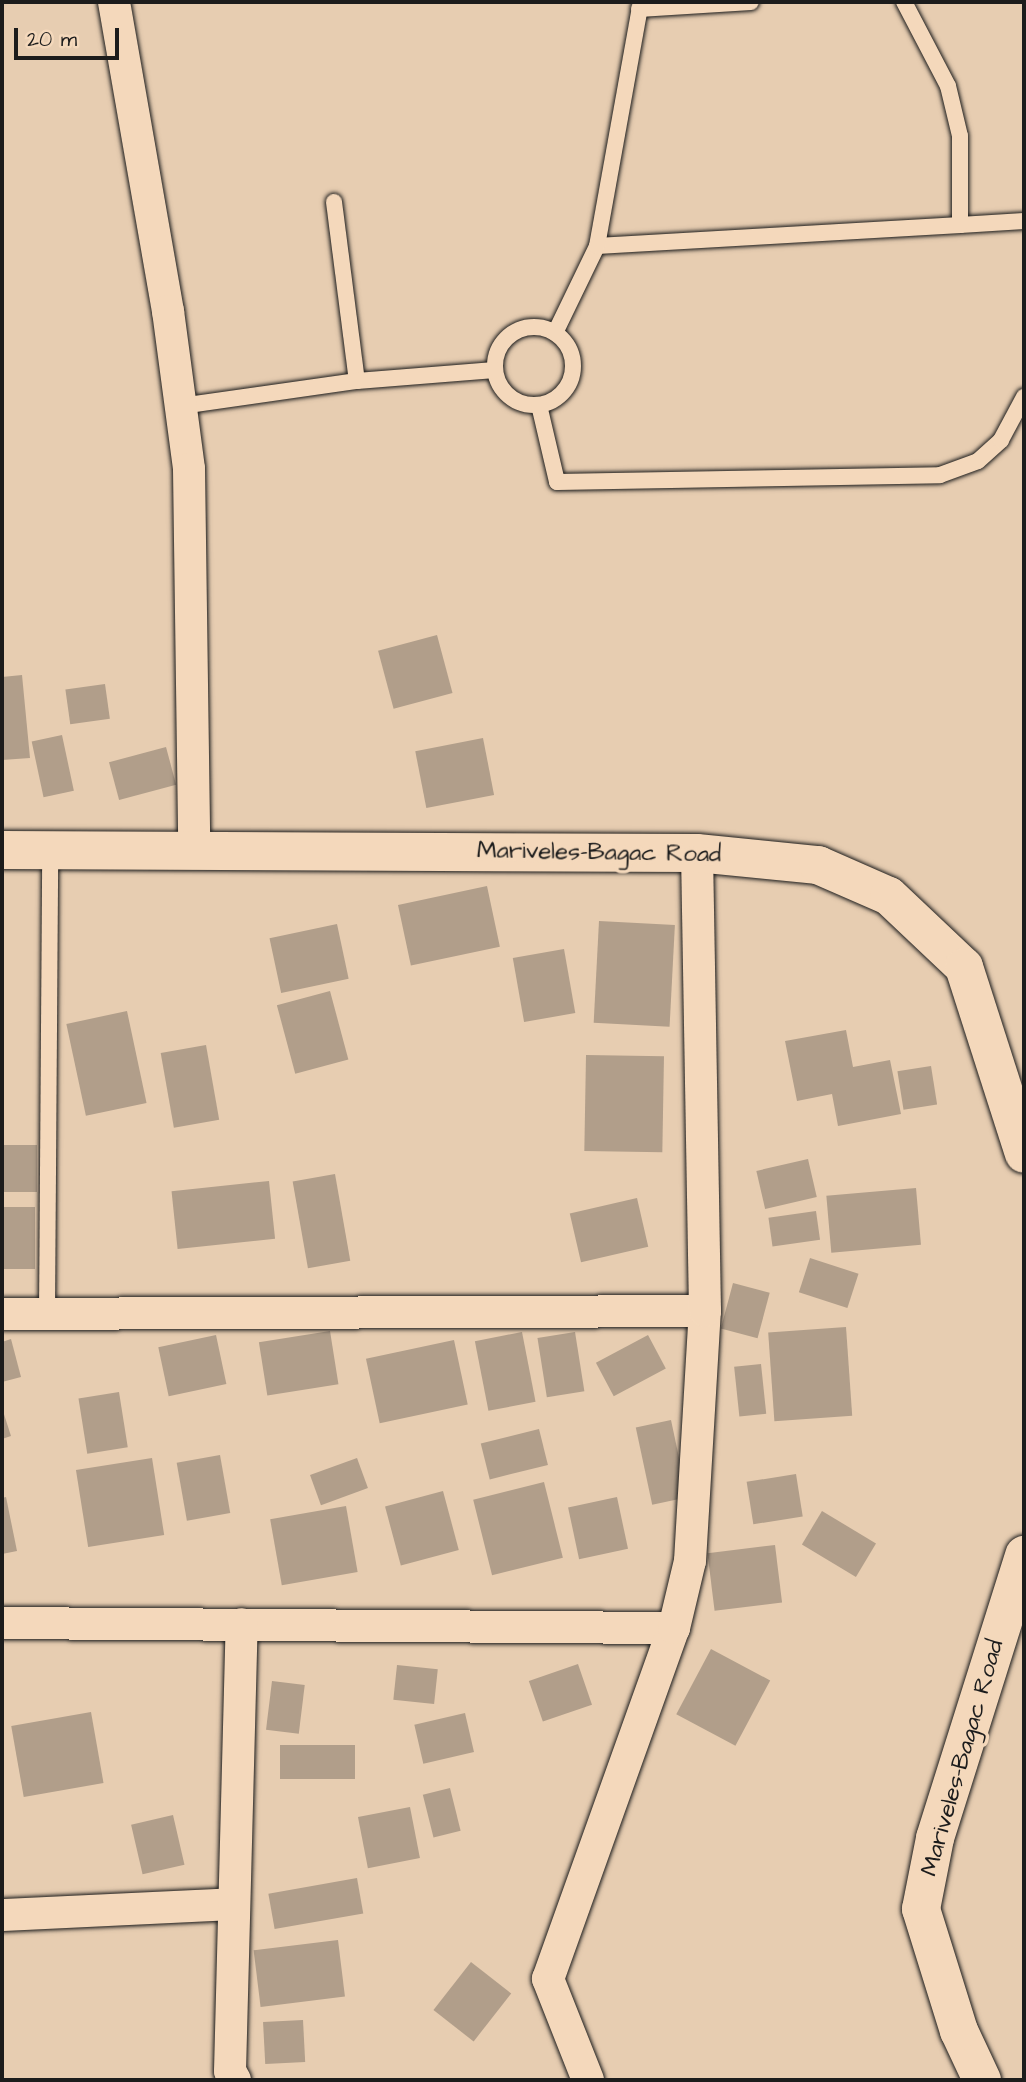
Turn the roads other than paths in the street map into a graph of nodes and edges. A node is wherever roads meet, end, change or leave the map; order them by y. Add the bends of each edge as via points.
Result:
1 (114, 2) edge
2 (751, 2) edge
3 (904, 2) edge
4 (640, 6) edge
5 (334, 202) dead end
6 (1024, 221) edge
7 (960, 225) junction
8 (597, 246) junction
9 (555, 333) junction
10 (495, 370) junction
11 (357, 381) junction
12 (1024, 397) edge
13 (538, 405) junction
14 (181, 407) junction
15 (194, 847) junction
16 (50, 849) junction
17 (2, 850) edge
18 (697, 853) junction
19 (1024, 1154) edge
20 (705, 1311) junction
21 (2, 1314) edge
22 (47, 1314) junction
23 (1024, 1555) edge
24 (2, 1623) edge
25 (242, 1624) junction
26 (674, 1628) junction
27 (233, 1904) junction
28 (2, 1914) edge
29 (235, 2080) edge
30 (588, 2080) edge
31 (982, 2080) edge

1 - 14 street
2 - 4 lane
3 - 7 lane via 948,86 960,136
4 - 8 lane
5 - 11 lane
6 - 7 lane
7 - 8 lane
8 - 9 lane
9 - 10 lane via 534,327 514,333 503,343
9 - 13 lane via 573,359 573,375 566,390
10 - 11 lane
10 - 13 lane via 509,397
11 - 14 lane
12 - 13 lane via 1001,440 978,461 940,475 584,482 557,482
14 - 15 street via 189,469
15 - 16 main road, Mariveles-Bagac Road
15 - 18 main road, Mariveles-Bagac Road
16 - 17 main road, Mariveles-Bagac Road
16 - 22 lane
18 - 19 main road, Mariveles-Bagac Road via 818,865 889,896 964,967
18 - 20 street
20 - 22 street
20 - 26 street via 690,1561
21 - 22 street
23 - 31 main road, Mariveles-Bagac Road via 936,1838 921,1909 959,2031
24 - 25 street
25 - 26 street
25 - 27 street
26 - 30 street via 548,1979
27 - 28 street
27 - 29 street via 230,2071

